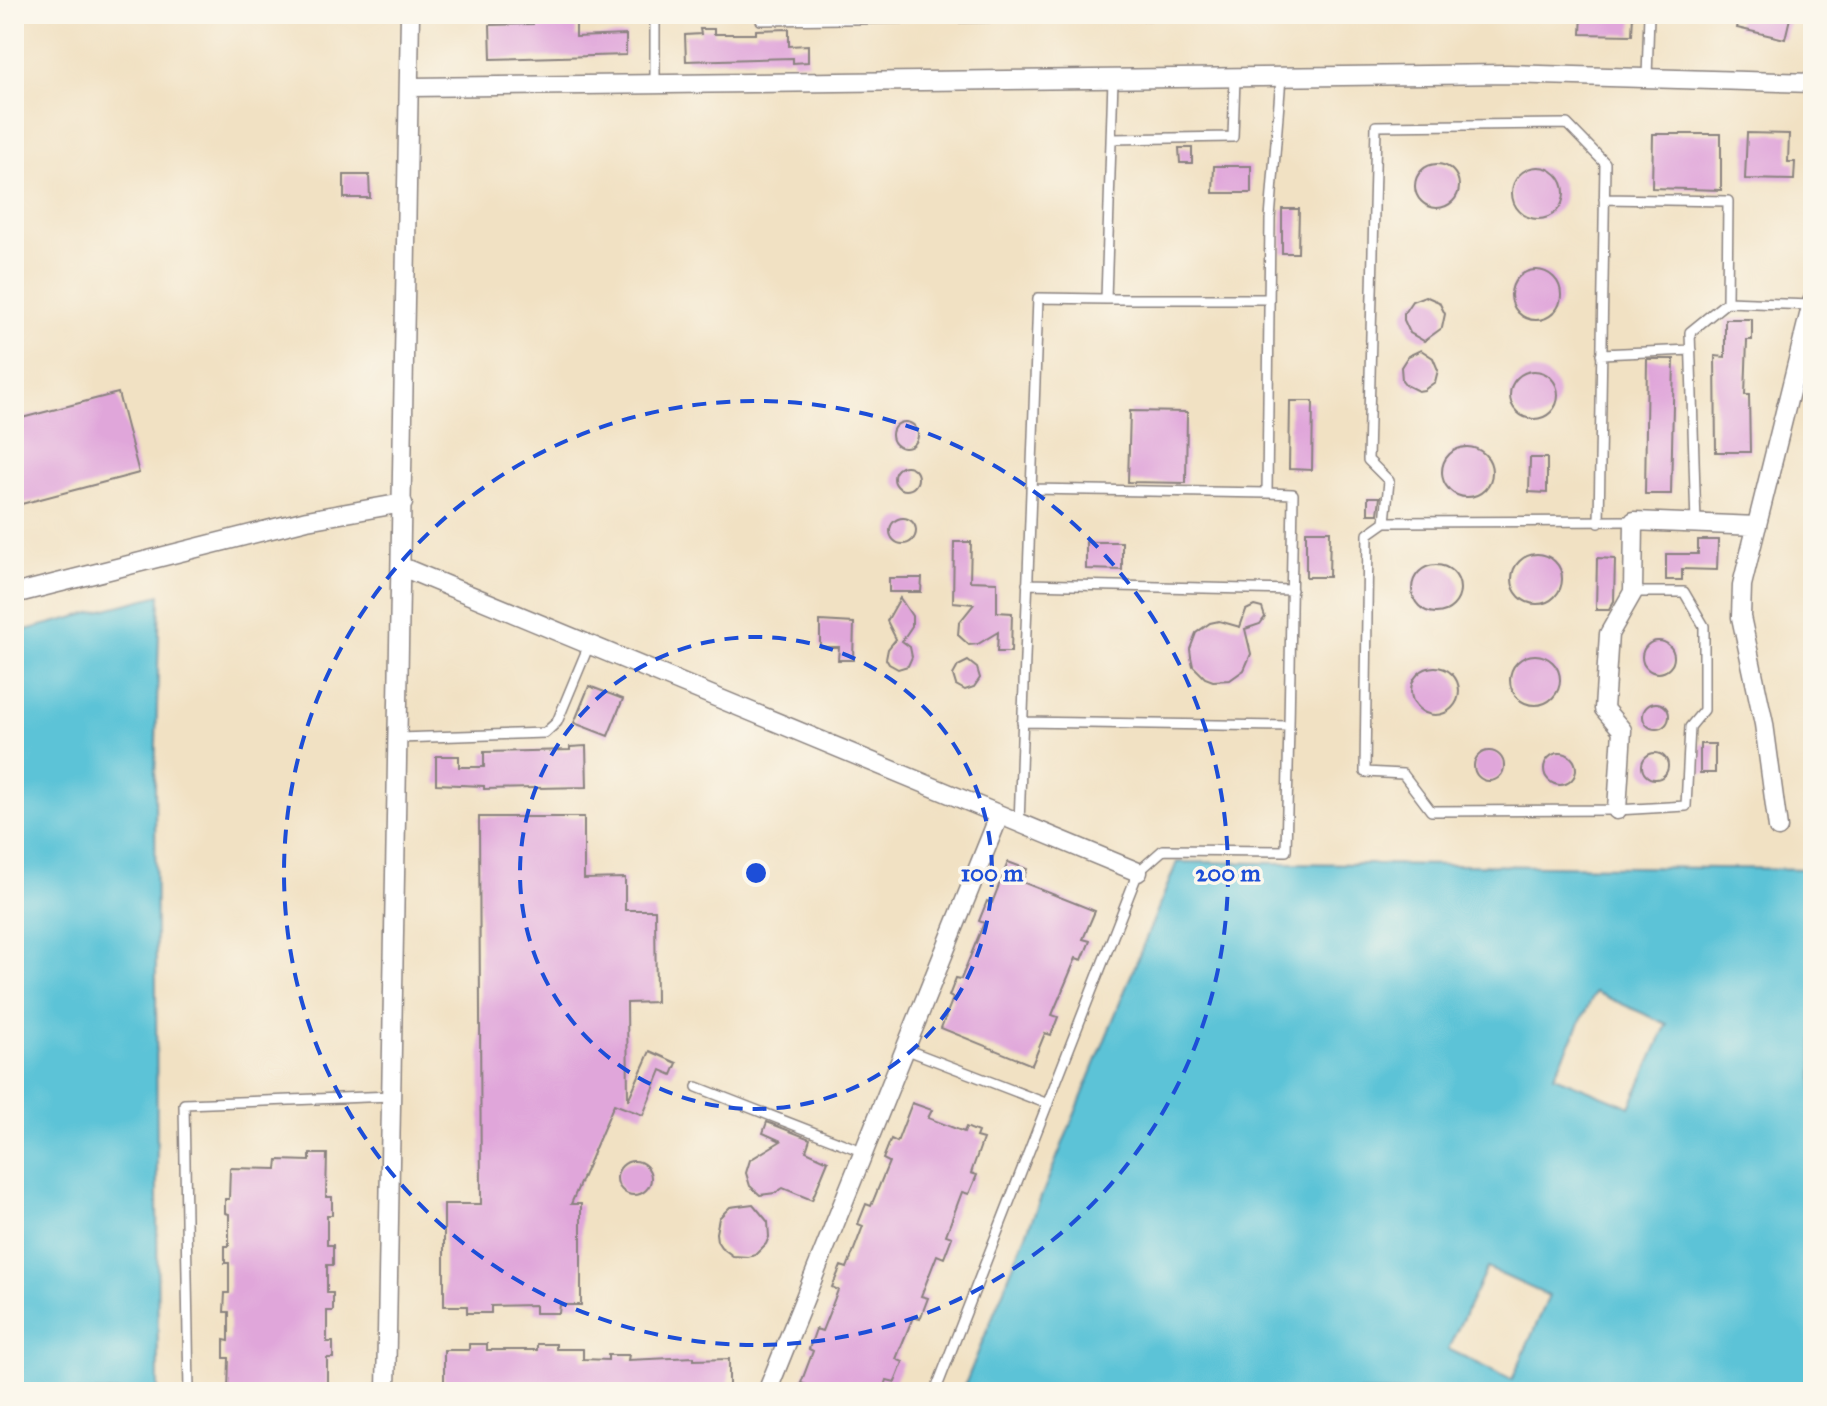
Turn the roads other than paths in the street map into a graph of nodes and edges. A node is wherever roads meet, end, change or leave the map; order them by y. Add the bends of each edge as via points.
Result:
1 (410, 14) edge
2 (655, 14) edge
3 (760, 14) edge
4 (1201, 14) edge
5 (1250, 14) edge
6 (1649, 14) edge
7 (1281, 77) junction
8 (1235, 78) junction
9 (1647, 78) junction
10 (1113, 79) junction
11 (1813, 83) edge
12 (655, 84) junction
13 (411, 87) junction
14 (1112, 139) junction
15 (1604, 199) junction
16 (1106, 299) junction
17 (1268, 299) junction
18 (1727, 302) junction
19 (1812, 302) edge
20 (1691, 350) junction
21 (1601, 354) junction
22 (1031, 489) junction
23 (1267, 493) junction
24 (403, 503) junction
25 (1634, 521) junction
26 (1385, 522) junction
27 (1599, 523) junction
28 (1696, 524) junction
29 (1757, 526) junction
30 (402, 567) junction
31 (1027, 584) junction
32 (1292, 590) junction
33 (1633, 592) junction
34 (14, 594) edge
35 (589, 645) junction
36 (1022, 722) junction
37 (1289, 726) junction
38 (399, 738) junction
39 (1617, 810) junction
40 (999, 816) junction
41 (1019, 824) junction
42 (1778, 828) dead end
43 (1138, 872) junction
44 (905, 1049) junction
45 (697, 1087) dead end
46 (392, 1096) junction
47 (1048, 1104) junction
48 (864, 1152) junction
49 (189, 1392) edge
50 (386, 1392) edge
51 (767, 1392) edge
52 (935, 1392) edge

1 - 13 street
2 - 12 lane
3 - 4 lane via 761,20
4 - 5 lane
6 - 9 lane
7 - 8 street
7 - 9 street
7 - 17 lane
8 - 10 street
8 - 14 lane via 1233,137
9 - 11 street
10 - 12 street
10 - 14 lane
12 - 13 street
13 - 24 street
14 - 16 lane
15 - 18 lane via 1728,201
15 - 21 lane
15 - 26 lane via 1605,163 1567,124 1376,126 1368,460 1389,481
16 - 17 lane
16 - 22 lane via 1038,298
17 - 23 lane
18 - 19 lane
18 - 20 lane via 1690,332
19 - 29 street
20 - 21 lane
20 - 28 lane
21 - 27 lane
22 - 23 lane
22 - 31 lane
23 - 32 lane via 1293,494
24 - 30 street
24 - 34 street via 307,520
25 - 27 lane
25 - 28 street
25 - 33 street
26 - 27 lane
26 - 39 lane via 1368,534 1365,772 1403,774 1431,811
28 - 29 street
29 - 42 street via 1742,585 1741,617 1764,724
30 - 35 street
30 - 38 street
31 - 32 lane
31 - 36 lane
32 - 37 lane
33 - 39 street via 1609,634 1604,709 1622,730
33 - 39 lane via 1684,592 1704,626 1704,710 1690,727 1686,806
35 - 38 lane via 557,722 545,733
35 - 40 street
36 - 37 lane
36 - 41 lane
37 - 43 lane via 1286,851 1163,850
38 - 46 street
40 - 41 street
40 - 44 street
41 - 43 street
43 - 47 lane
44 - 47 lane
44 - 48 street
45 - 48 lane
46 - 49 lane via 184,1104
46 - 50 street
47 - 52 lane
48 - 51 street

